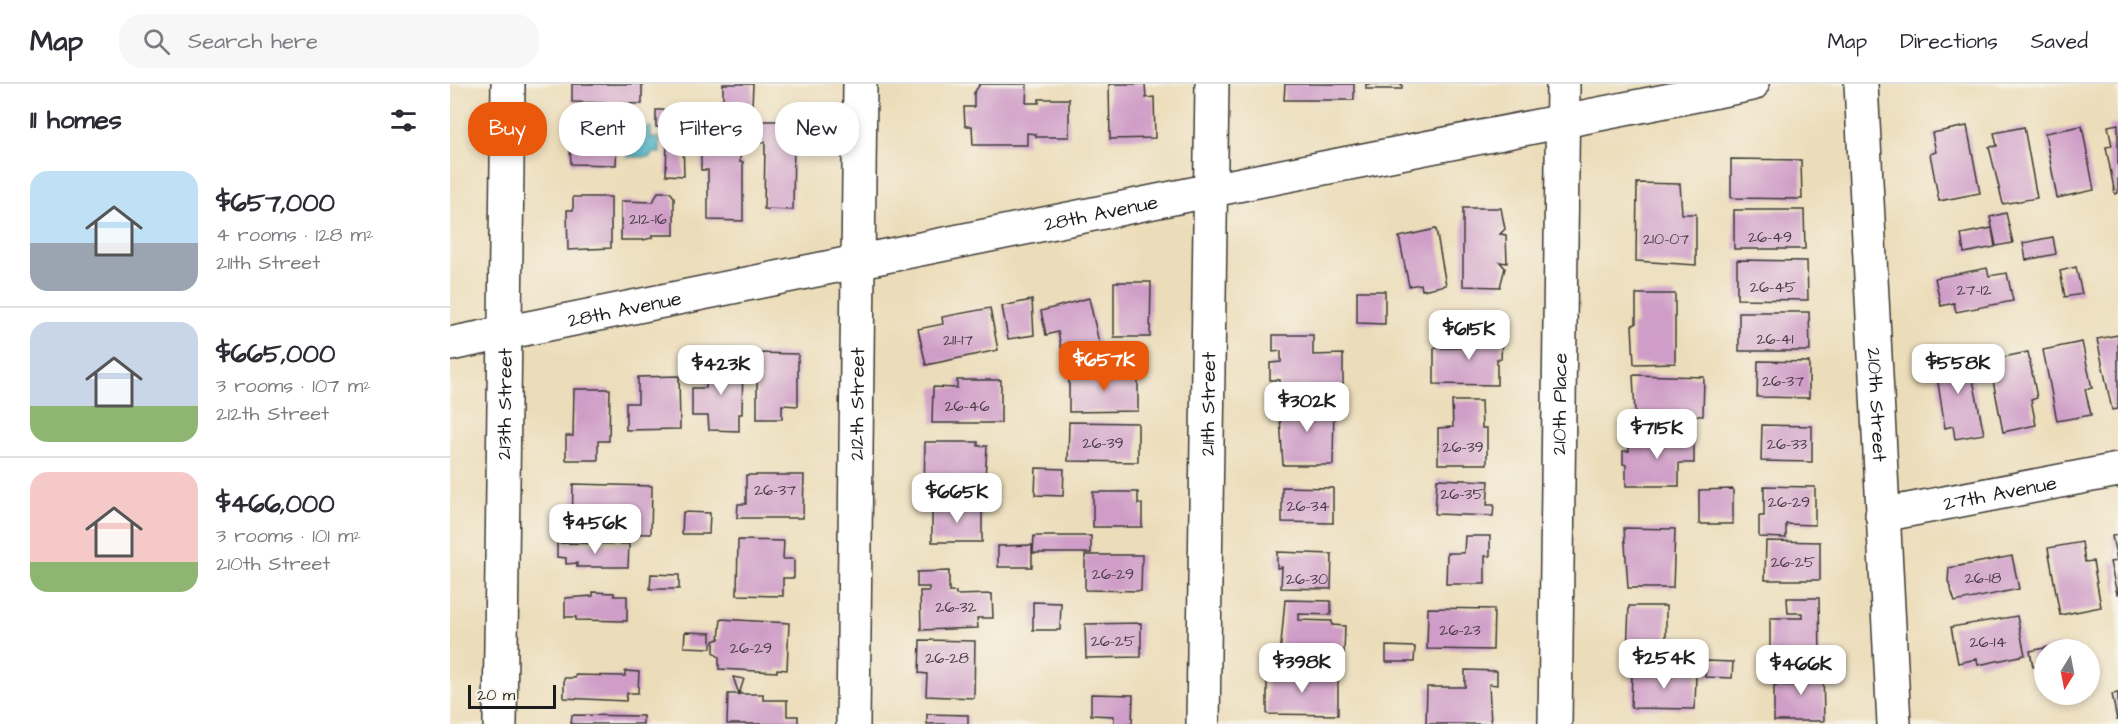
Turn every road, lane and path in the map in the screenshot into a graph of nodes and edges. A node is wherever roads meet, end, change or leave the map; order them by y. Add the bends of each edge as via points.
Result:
1 (508, 84) edge
2 (860, 84) edge
3 (1212, 84) edge
4 (1563, 84) edge
5 (1752, 84) edge
6 (1861, 84) edge
7 (1563, 121) junction
8 (1212, 191) junction
9 (858, 261) junction
10 (505, 333) junction
11 (450, 344) edge
12 (2118, 470) edge
13 (1882, 514) junction
14 (500, 724) edge
15 (853, 724) edge
16 (1203, 724) edge
17 (1555, 724) edge
18 (1894, 724) edge

1 - 10 street, 213th Street
2 - 9 street, 212th Street
3 - 8 street, 211th Street
4 - 7 street, 210th Place
5 - 7 street, 28th Avenue
6 - 13 street, 210th Street
7 - 8 street, 28th Avenue
7 - 17 street, 210th Place
8 - 9 street, 28th Avenue
8 - 16 street, 211th Street
9 - 10 street, 28th Avenue
9 - 15 street, 212th Street
10 - 11 street, 28th Avenue
10 - 14 street, 213th Street
12 - 13 street, 27th Avenue
13 - 18 street, 210th Street

